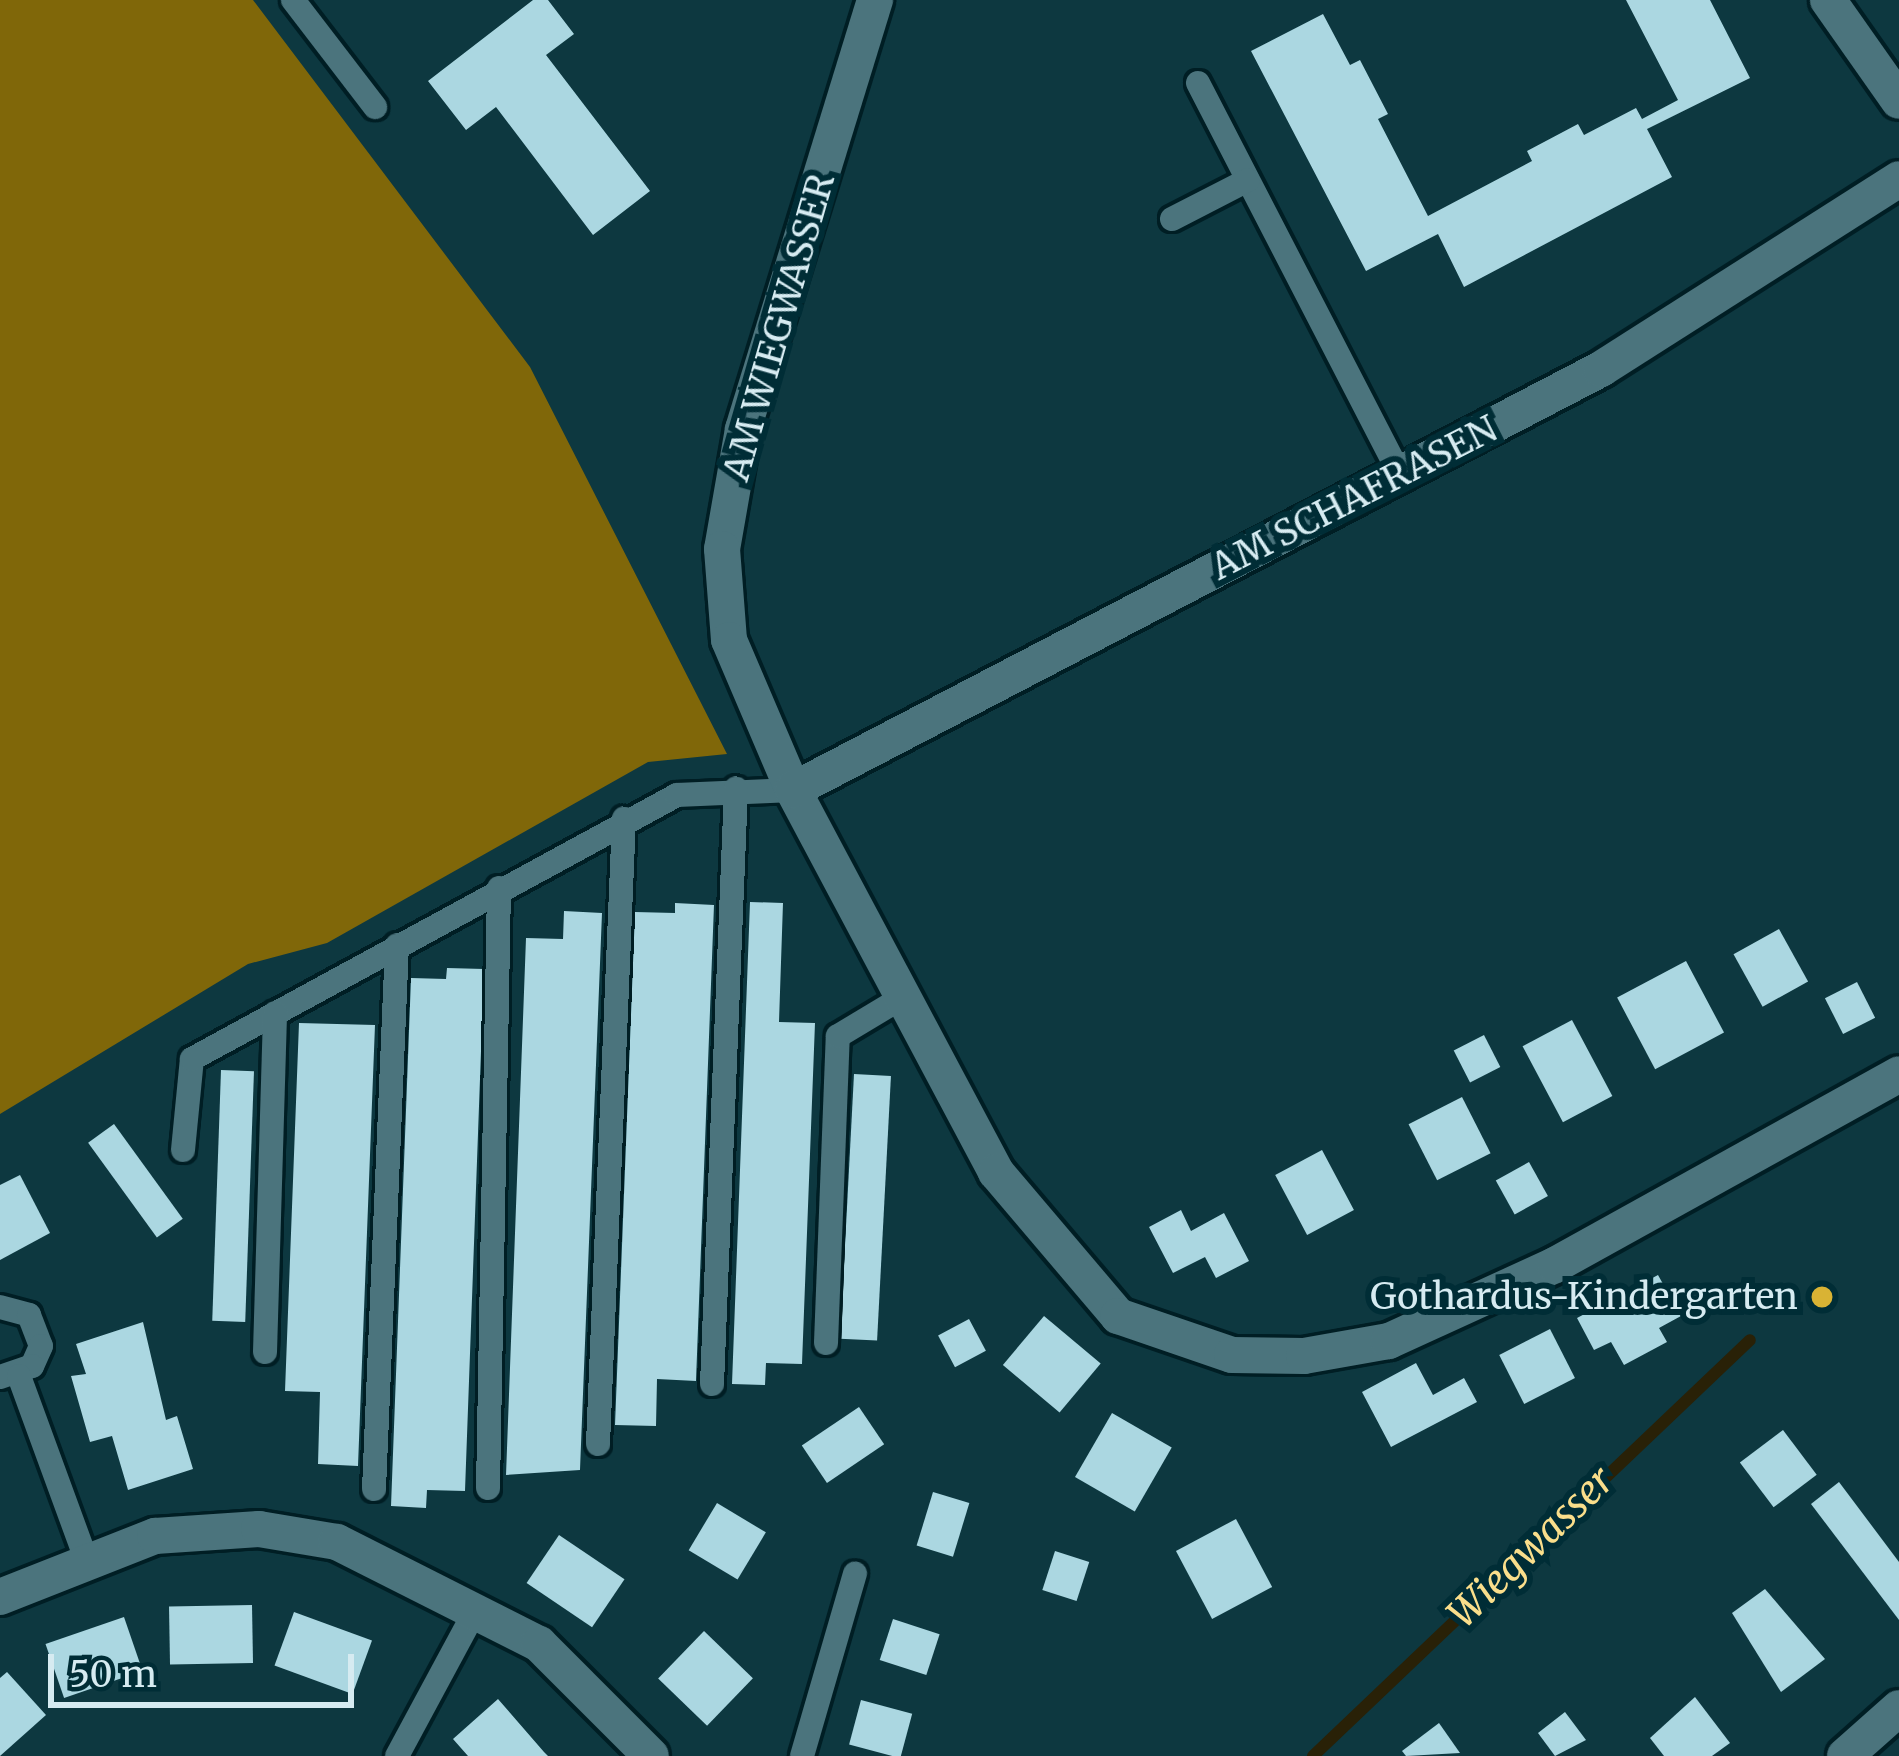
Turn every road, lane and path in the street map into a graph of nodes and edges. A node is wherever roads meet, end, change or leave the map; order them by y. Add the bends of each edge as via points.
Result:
1 (293, 0) edge
2 (875, 0) edge
3 (1828, 0) edge
4 (1198, 83) dead end
5 (1899, 101) edge
6 (375, 107) dead end
7 (1899, 179) edge
8 (1248, 180) junction
9 (1172, 219) dead end
10 (1400, 474) junction
11 (736, 788) junction
12 (794, 790) junction
13 (624, 820) junction
14 (499, 889) junction
15 (398, 945) junction
16 (903, 998) junction
17 (275, 1013) junction
18 (1899, 1074) edge
19 (183, 1150) dead end
20 (0, 1307) edge
21 (826, 1343) dead end
22 (265, 1352) dead end
23 (9, 1377) edge
24 (712, 1384) dead end
25 (598, 1444) dead end
26 (488, 1488) dead end
27 (374, 1489) dead end
28 (87, 1562) junction
29 (854, 1574) dead end
30 (0, 1597) edge
31 (476, 1609) junction
32 (1899, 1708) edge
33 (397, 1756) edge
34 (651, 1756) edge
35 (802, 1756) edge
36 (1845, 1756) edge

1 - 6 lane
2 - 12 street, AM WIEGWASSER via 743,429 722,549 729,640
3 - 5 street
4 - 8 lane
7 - 10 street, AM SCHAFRASEN via 1702,310
8 - 9 lane
8 - 10 lane
10 - 12 street, AM SCHAFRASEN
11 - 12 lane
11 - 13 lane via 677,795
11 - 24 lane
12 - 16 street, AM WIEGWASSER
13 - 14 lane
13 - 25 lane
14 - 15 lane
14 - 26 lane
15 - 17 lane
15 - 27 lane
16 - 18 street, AM WIEGWASSER via 996,1172 1040,1232 1118,1316 1232,1355 1389,1342 1556,1265
16 - 21 lane via 838,1036
17 - 19 lane via 192,1059
17 - 22 lane
20 - 23 lane via 28,1315 40,1335 38,1357
23 - 28 lane
28 - 30 street
28 - 31 street via 155,1536 259,1529 337,1542
29 - 35 lane
31 - 33 lane
31 - 34 street via 539,1644
32 - 36 street

